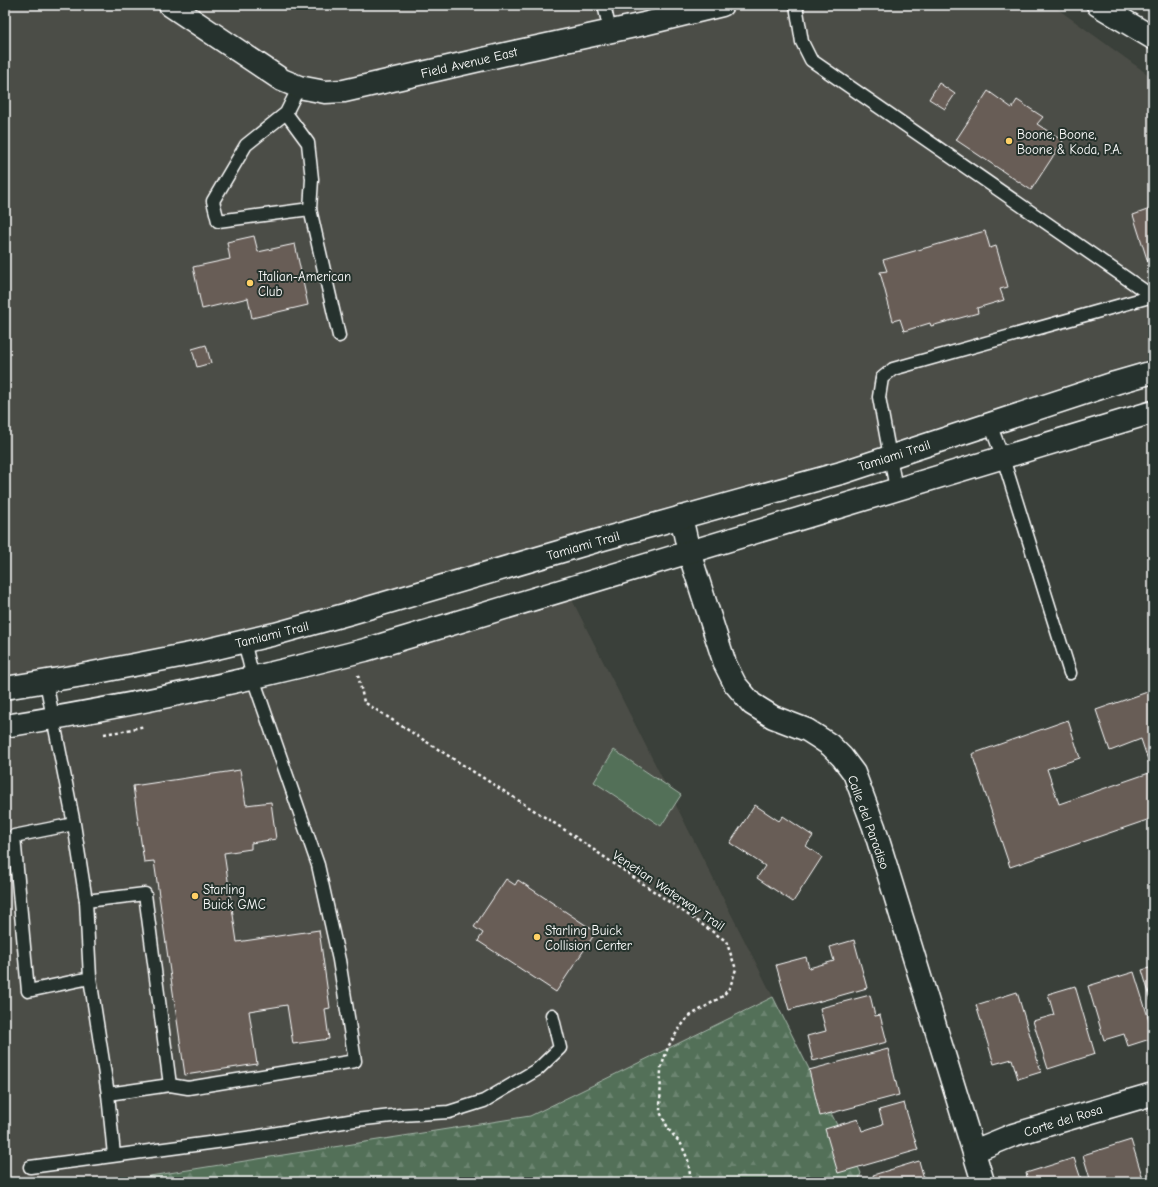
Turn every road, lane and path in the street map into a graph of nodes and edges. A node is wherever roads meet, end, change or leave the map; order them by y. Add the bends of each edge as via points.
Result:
1 (170, 5) edge
2 (604, 5) edge
3 (722, 5) edge
4 (796, 5) edge
5 (1101, 6) edge
6 (610, 31) junction
7 (1144, 33) edge
8 (1153, 43) edge
9 (299, 87) junction
10 (286, 113) junction
11 (310, 209) junction
12 (1152, 296) edge
13 (339, 336) dead end
14 (1153, 372) edge
15 (1153, 412) edge
16 (990, 424) junction
17 (890, 457) junction
18 (1002, 458) junction
19 (896, 489) junction
20 (681, 517) junction
21 (689, 552) junction
22 (244, 641) junction
23 (1070, 673) dead end
24 (253, 678) junction
25 (46, 682) junction
26 (5, 688) edge
27 (364, 702) dead end
28 (53, 718) junction
29 (5, 726) edge
30 (74, 824) junction
31 (86, 901) junction
32 (90, 978) junction
33 (552, 1015) dead end
34 (170, 1084) junction
35 (108, 1094) junction
36 (1153, 1094) edge
37 (974, 1150) junction
38 (114, 1156) junction
39 (30, 1167) dead end
40 (691, 1182) edge
41 (984, 1182) edge

1 - 9 main road, Field Avenue East via 282,80
2 - 6 lane
3 - 6 main road, Field Avenue East
4 - 12 lane via 802,42 811,60
5 - 7 main road
6 - 9 main road, Field Avenue East via 344,91 325,92
7 - 8 main road
9 - 10 lane
10 - 11 lane via 308,143 312,179
10 - 11 lane via 246,145 213,201 218,221
11 - 13 lane
12 - 17 lane via 893,369 882,378 879,397
14 - 16 main road, Tamiami Trail
15 - 18 main road
16 - 17 main road, Tamiami Trail
16 - 18 lane
17 - 19 lane
17 - 20 main road, Tamiami Trail
18 - 19 main road
18 - 23 lane
19 - 21 main road
20 - 21 main road, Calle del Paradiso
20 - 22 main road, Tamiami Trail via 351,614
21 - 24 main road via 364,650
21 - 37 main road, Calle del Paradiso via 725,664 735,684 752,704 773,717 807,730 830,745 854,773 874,827
22 - 24 lane
22 - 25 main road, Tamiami Trail
24 - 28 main road
24 - 34 lane via 318,865 339,960 355,1061 188,1088
25 - 26 main road, Tamiami Trail
25 - 28 lane
27 - 40 path, Venetian Waterway Trail via 568,832 726,941 736,969 730,987 723,996 688,1017 668,1047 661,1068 660,1112 681,1144 688,1160
28 - 29 main road
28 - 30 lane
30 - 31 lane
30 - 32 lane via 14,836 28,991
31 - 32 lane
31 - 34 lane via 145,894
32 - 35 lane
33 - 38 lane via 560,1048 538,1069 484,1101 449,1112 355,1120
34 - 35 lane
35 - 38 lane
36 - 37 main road, Corte del Rosa via 1013,1135
37 - 41 main road, Calle del Paradiso
38 - 39 lane

